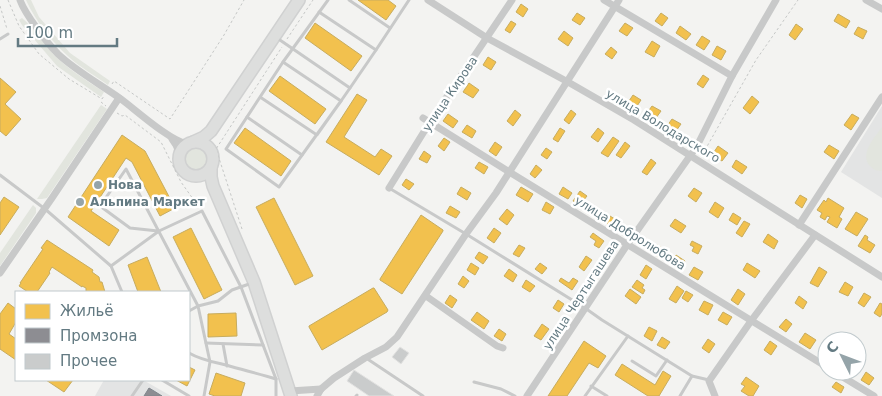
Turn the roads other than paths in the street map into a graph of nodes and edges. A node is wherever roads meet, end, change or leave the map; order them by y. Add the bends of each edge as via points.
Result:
1 (20, 0) edge
2 (299, 0) edge
3 (328, 0) edge
4 (349, 0) edge
5 (409, 0) edge
6 (428, 0) edge
7 (512, 0) edge
8 (604, 0) edge
9 (619, 0) edge
10 (776, 0) edge
11 (866, 0) edge
12 (615, 7) junction
13 (882, 9) edge
14 (319, 12) junction
15 (390, 28) junction
16 (8, 34) road end
17 (487, 38) junction
18 (0, 39) edge
19 (280, 40) junction
20 (292, 48) junction
21 (376, 50) junction
22 (283, 62) junction
23 (732, 76) junction
24 (568, 82) junction
25 (350, 88) junction
26 (260, 97) junction
27 (882, 97) edge
28 (119, 98) junction
29 (341, 101) junction
30 (247, 117) junction
31 (423, 118) dead end
32 (430, 122) junction
33 (210, 131) junction
34 (171, 137) junction
35 (190, 143) junction
36 (209, 148) junction
37 (180, 154) junction
38 (302, 155) junction
39 (690, 155) junction
40 (211, 168) junction
41 (510, 172) junction
42 (0, 175) edge
43 (198, 176) junction
44 (213, 186) junction
45 (389, 188) joint
46 (45, 209) junction
47 (799, 225) junction
48 (159, 232) junction
49 (466, 234) junction
50 (816, 235) junction
51 (627, 244) junction
52 (111, 266) junction
53 (0, 273) edge
54 (882, 277) edge
55 (254, 282) junction
56 (242, 287) junction
57 (122, 291) edge
58 (426, 296) junction
59 (198, 306) junction
60 (585, 308) junction
61 (190, 310) edge
62 (752, 321) junction
63 (628, 336) junction
64 (206, 343) junction
65 (223, 344) junction
66 (263, 346) junction
67 (503, 348) dead end
68 (190, 355) edge
69 (365, 358) junction
70 (667, 360) junction
71 (632, 361) dead end
72 (817, 361) edge
73 (210, 362) junction
74 (227, 366) junction
75 (692, 376) junction
76 (276, 379) junction
77 (142, 381) edge
78 (163, 381) edge
79 (710, 381) junction
80 (849, 381) edge
81 (474, 382) dead end
82 (591, 386) junction
83 (322, 389) junction
84 (182, 394) edge
85 (290, 394) edge
86 (132, 396) edge
87 (189, 396) edge
88 (204, 396) edge
89 (276, 396) edge
90 (316, 396) edge
91 (423, 396) edge
92 (515, 396) edge
93 (527, 396) edge
94 (585, 396) edge
95 (607, 396) edge
96 (680, 396) edge
97 (715, 396) edge
98 (874, 396) edge

1 - 28 street via 58,53
2 - 19 main road
3 - 14 lane
4 - 15 lane
5 - 15 lane
6 - 17 street, улица Володарского
7 - 17 street, улица Кирова
8 - 12 street
9 - 12 street
10 - 23 street, улица Чертыгашева
11 - 13 street
12 - 23 street
12 - 24 street
14 - 20 lane
14 - 21 lane
15 - 21 lane
16 - 18 lane
17 - 24 street, улица Володарского
17 - 32 street, улица Кирова
19 - 20 lane
19 - 33 main road
20 - 22 lane
20 - 25 lane
21 - 25 lane
22 - 26 lane
22 - 29 lane
23 - 39 street, улица Чертыгашева
24 - 39 street, улица Володарского
24 - 41 street
25 - 29 lane
26 - 29 lane via 317,135
26 - 30 lane
27 - 47 street
28 - 34 street
28 - 46 street
29 - 38 lane
30 - 38 lane
30 - 38 lane via 226,149 279,187
31 - 32 street, улица Добролюбова
32 - 41 street, улица Добролюбова
32 - 45 street, улица Кирова
33 - 35 main road
33 - 36 main road
34 - 35 street
34 - 37 street
35 - 36 main road via 200,142
35 - 37 main road
36 - 40 main road via 214,157
37 - 43 main road via 185,172
39 - 47 street, улица Володарского
39 - 51 street, улица Чертыгашева
40 - 43 main road
40 - 44 main road
41 - 49 street
41 - 51 street, улица Добролюбова
42 - 46 lane
43 - 44 main road
44 - 55 main road
45 - 49 lane
46 - 52 lane
46 - 53 street
47 - 50 street, улица Володарского
48 - 48 lane via 145,204 126,170 100,206 130,228
48 - 52 lane
48 - 56 lane via 202,211
48 - 59 lane
49 - 58 street
49 - 60 lane
50 - 54 street, улица Володарского
50 - 62 street
51 - 60 street, улица Чертыгашева
51 - 62 street, улица Добролюбова
52 - 57 lane
55 - 56 lane
55 - 85 main road
56 - 59 lane via 218,301
56 - 66 lane
58 - 67 street
58 - 69 street via 398,336
59 - 61 lane
59 - 64 lane
60 - 63 lane
60 - 93 street, улица Чертыгашева
62 - 72 street, улица Добролюбова
62 - 79 street
63 - 70 lane
63 - 82 lane
64 - 65 lane
64 - 73 lane
65 - 66 lane
65 - 74 lane
66 - 76 lane
68 - 73 lane
69 - 83 street
69 - 91 lane
70 - 71 lane via 656,376
70 - 75 lane
73 - 74 lane
73 - 88 lane
74 - 76 lane
75 - 79 lane
75 - 96 lane
76 - 89 lane
77 - 86 lane
78 - 84 lane
79 - 97 street
80 - 98 street
81 - 92 lane via 501,388
82 - 94 lane
82 - 95 lane
83 - 85 street
83 - 90 street
84 - 87 lane

